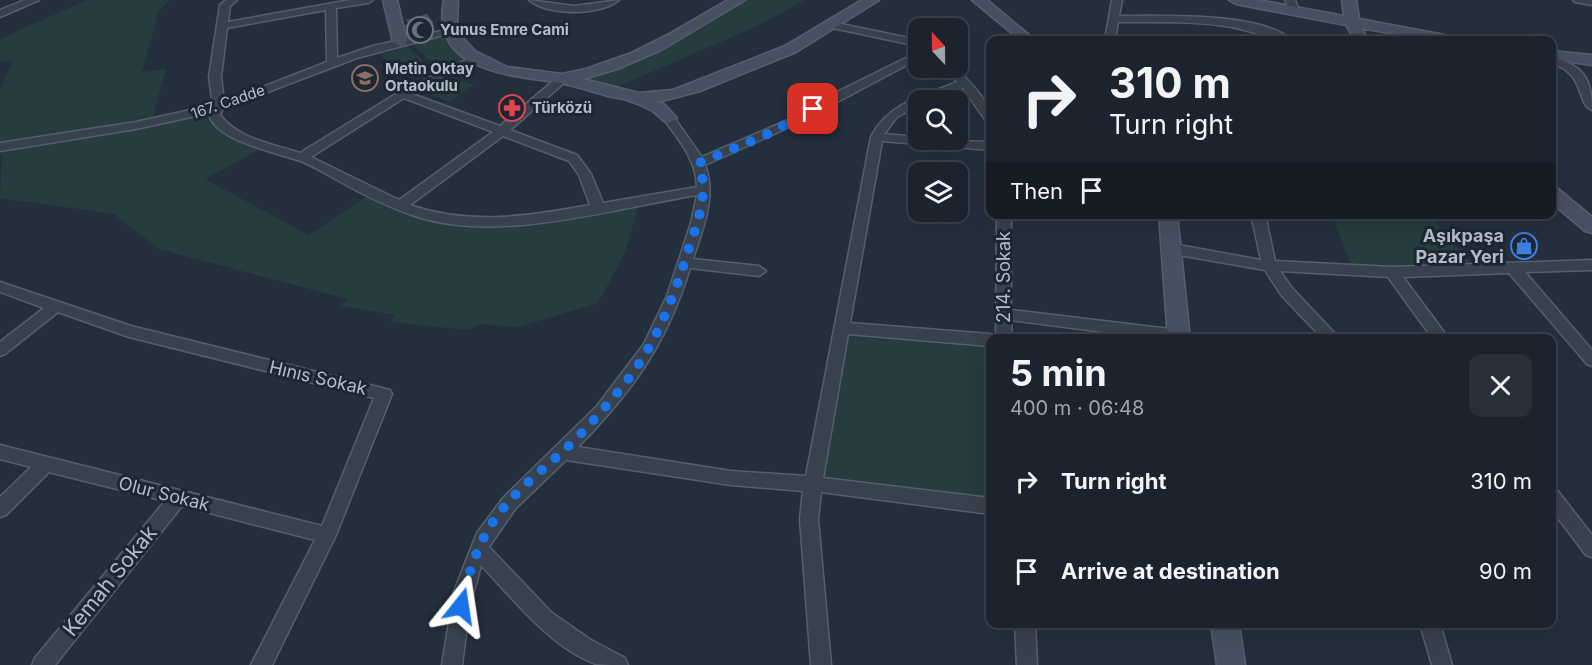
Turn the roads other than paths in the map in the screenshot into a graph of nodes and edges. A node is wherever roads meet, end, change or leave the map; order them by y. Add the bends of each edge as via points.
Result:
1 (34, 0) edge
2 (232, 0) edge
3 (368, 0) edge
4 (390, 0) edge
5 (450, 0) edge
6 (534, 0) edge
7 (614, 0) edge
8 (737, 0) edge
9 (872, 0) edge
10 (979, 0) edge
11 (1118, 0) edge
12 (1236, 0) edge
13 (1349, 0) edge
14 (1578, 0) edge
15 (1592, 2) edge
16 (1292, 5) edge
17 (331, 6) junction
18 (0, 14) edge
19 (1114, 19) junction
20 (1352, 23) junction
21 (832, 25) junction
22 (223, 26) junction
23 (450, 32) junction
24 (1023, 36) edge
25 (1111, 36) edge
26 (1277, 36) edge
27 (1360, 36) edge
28 (1427, 36) edge
29 (908, 41) edge
30 (400, 42) junction
31 (1556, 56) edge
32 (476, 58) junction
33 (908, 60) edge
34 (1592, 60) edge
35 (1556, 61) edge
36 (332, 64) junction
37 (960, 78) edge
38 (562, 79) junction
39 (965, 83) junction
40 (948, 90) edge
41 (681, 92) junction
42 (404, 94) junction
43 (630, 97) junction
44 (908, 106) edge
45 (1592, 106) edge
46 (219, 107) junction
47 (986, 113) edge
48 (669, 118) junction
49 (502, 130) junction
50 (877, 137) junction
51 (986, 146) edge
52 (0, 147) edge
53 (302, 157) junction
54 (699, 163) junction
55 (705, 190) junction
56 (1556, 196) edge
57 (400, 206) junction
58 (598, 208) junction
59 (1004, 219) edge
60 (1169, 219) edge
61 (1259, 219) edge
62 (1592, 227) edge
63 (1173, 249) junction
64 (684, 263) junction
65 (1592, 265) edge
66 (1270, 266) junction
67 (1514, 269) junction
68 (759, 271) dead end
69 (1392, 272) junction
70 (0, 287) edge
71 (56, 306) junction
72 (1004, 314) junction
73 (841, 328) junction
74 (1004, 334) edge
75 (1155, 334) edge
76 (1178, 334) edge
77 (1328, 334) edge
78 (1437, 334) edge
79 (986, 340) edge
80 (0, 350) edge
81 (1592, 360) edge
82 (0, 452) edge
83 (562, 452) junction
84 (46, 464) junction
85 (813, 484) junction
86 (178, 498) junction
87 (1556, 502) edge
88 (986, 506) edge
89 (0, 508) edge
90 (327, 535) junction
91 (478, 549) junction
92 (1592, 549) edge
93 (1025, 628) edge
94 (1226, 628) edge
95 (1431, 628) edge
96 (42, 665) edge
97 (261, 665) edge
98 (452, 665) edge
99 (618, 665) edge
100 (820, 665) edge
101 (1027, 665) edge
102 (1231, 665) edge
103 (1442, 665) edge

1 - 18 street
2 - 22 street via 225,5
3 - 17 street
4 - 30 main road
5 - 23 main road
6 - 7 street via 561,9
8 - 38 main road via 626,62
9 - 21 main road
10 - 24 main road
11 - 19 street
12 - 16 main road
13 - 20 main road
14 - 15 street
16 - 20 main road
17 - 22 street
17 - 36 street
19 - 25 street
19 - 26 street via 1224,24
20 - 27 main road
20 - 28 main road
21 - 29 street
21 - 41 main road via 773,57
22 - 46 street via 215,78
23 - 30 street, 167. Cadde
23 - 32 main road
30 - 36 street, 167. Cadde
31 - 34 main road
32 - 38 main road via 501,70
32 - 42 street
33 - 54 street via 774,131
35 - 45 street via 1568,65 1581,77
36 - 46 street, 167. Cadde
37 - 39 street
38 - 43 main road
38 - 49 street
39 - 40 street
39 - 47 street
41 - 43 main road
41 - 48 main road via 669,105
42 - 49 street
42 - 53 street
43 - 48 main road via 654,105
44 - 50 street via 893,113
46 - 52 street, 167. Cadde via 171,119
46 - 53 street via 214,115 228,129
48 - 54 street
49 - 57 street
49 - 58 street via 573,159 585,174
50 - 51 street
50 - 73 street
53 - 57 street
54 - 55 street
55 - 58 street
55 - 64 street
56 - 62 main road
57 - 58 street via 467,223 503,223
59 - 72 street, 214. Sokak
60 - 63 main road
61 - 66 street
63 - 66 street
63 - 76 main road
64 - 68 street
64 - 83 street via 673,300 645,355 625,383
65 - 67 street
66 - 69 street
66 - 77 street via 1280,284
67 - 69 street
67 - 81 street
69 - 78 street
70 - 71 street, Hınıs Sokak
71 - 80 street
71 - 90 street, Hınıs Sokak via 129,331 384,394
72 - 74 street, 214. Sokak
72 - 75 street
73 - 79 street
73 - 85 street
82 - 84 street, Olur Sokak
83 - 85 street via 731,478
83 - 91 street via 509,500
84 - 86 street, Olur Sokak
84 - 89 street
85 - 88 street
85 - 100 street via 809,519
86 - 90 street, Olur Sokak
86 - 96 street, Kemah Sokak
87 - 92 street
90 - 97 street, Hınıs Sokak
91 - 98 street via 465,588
91 - 99 street via 545,620
93 - 101 street
94 - 102 main road
95 - 103 street

